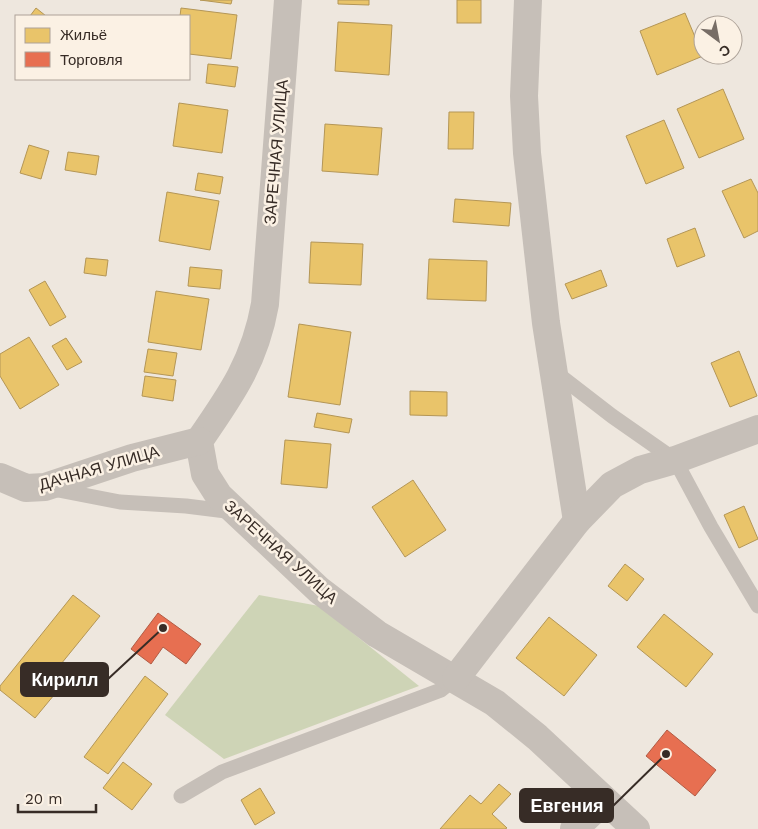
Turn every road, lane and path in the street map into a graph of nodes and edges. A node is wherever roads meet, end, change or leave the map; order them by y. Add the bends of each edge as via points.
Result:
1 (288, 0) edge
2 (528, 0) edge
3 (555, 372) junction
4 (758, 429) edge
5 (199, 441) junction
6 (675, 460) junction
7 (0, 478) edge
8 (45, 487) junction
9 (235, 513) junction
10 (577, 521) junction
11 (758, 606) edge
12 (456, 678) junction
13 (181, 796) dead end
14 (604, 800) junction
15 (574, 829) edge
16 (636, 829) edge

1 - 5 street, ЗАРЕЧНАЯ УЛИЦА via 265,304 259,334 248,363
2 - 3 street via 524,96 527,153 546,323
3 - 6 lane
3 - 10 street
4 - 6 street
5 - 8 street, ДАЧНАЯ УЛИЦА via 132,458
5 - 9 street, ЗАРЕЧНАЯ УЛИЦА via 205,474
6 - 10 street via 640,470 612,485
6 - 11 lane
7 - 8 street, ДАЧНАЯ УЛИЦА via 26,488
8 - 9 lane via 120,502
9 - 12 street, ЗАРЕЧНАЯ УЛИЦА via 319,590 377,634
10 - 12 street
12 - 13 lane via 441,690 222,772
12 - 14 street, ЗАРЕЧНАЯ УЛИЦА via 495,702
14 - 15 street
14 - 16 street, ЗАРЕЧНАЯ УЛИЦА

